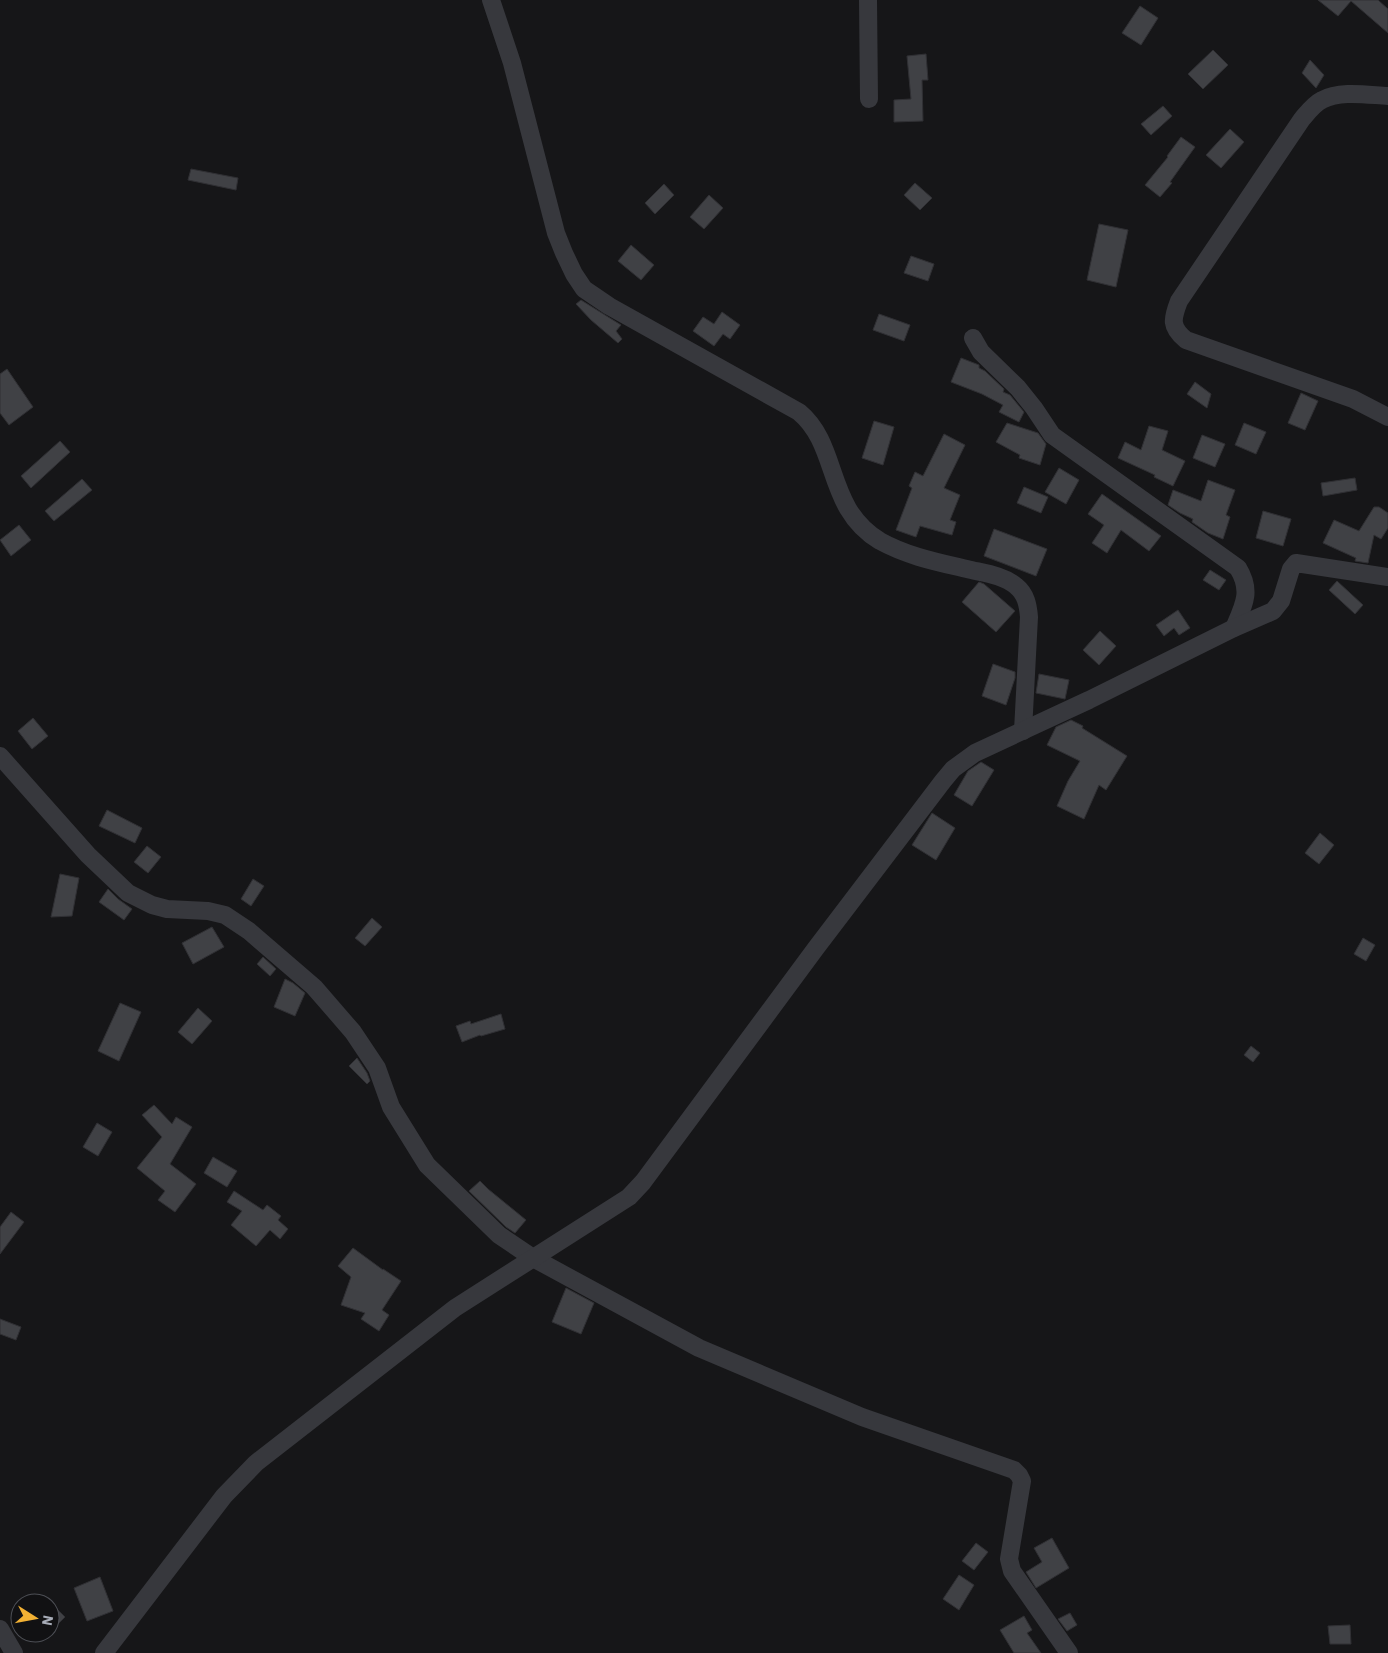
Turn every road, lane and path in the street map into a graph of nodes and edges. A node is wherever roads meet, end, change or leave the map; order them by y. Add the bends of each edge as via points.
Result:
1 (491, 0) edge
2 (868, 0) edge
3 (1388, 96) edge
4 (869, 99) dead end
5 (973, 338) dead end
6 (1388, 417) edge
7 (1388, 577) edge
8 (1234, 628) junction
9 (1023, 731) junction
10 (0, 756) edge
11 (533, 1258) junction
12 (0, 1629) edge
13 (14, 1653) edge
14 (104, 1653) edge
15 (1069, 1653) edge

1 - 9 street via 512,63 556,232 584,289 807,418 818,434 847,508 858,523 879,540 927,560 1007,580 1023,593 1029,617
2 - 4 street
3 - 6 street via 1335,96 1322,100 1302,118 1179,301 1173,323 1186,340 1353,399
5 - 8 street via 981,352 1023,395 1052,435 1238,568 1246,587 1242,610
7 - 8 street via 1296,562 1276,608
8 - 9 street
9 - 11 street via 975,753 953,769 630,1197
10 - 11 street via 88,855 128,893 167,909 225,915 249,931 314,987 353,1032 377,1068 391,1107 427,1165 499,1235
11 - 14 street via 455,1308 256,1463 224,1496
11 - 15 street via 700,1348 862,1417 1014,1470 1022,1481 1009,1565
12 - 13 street

